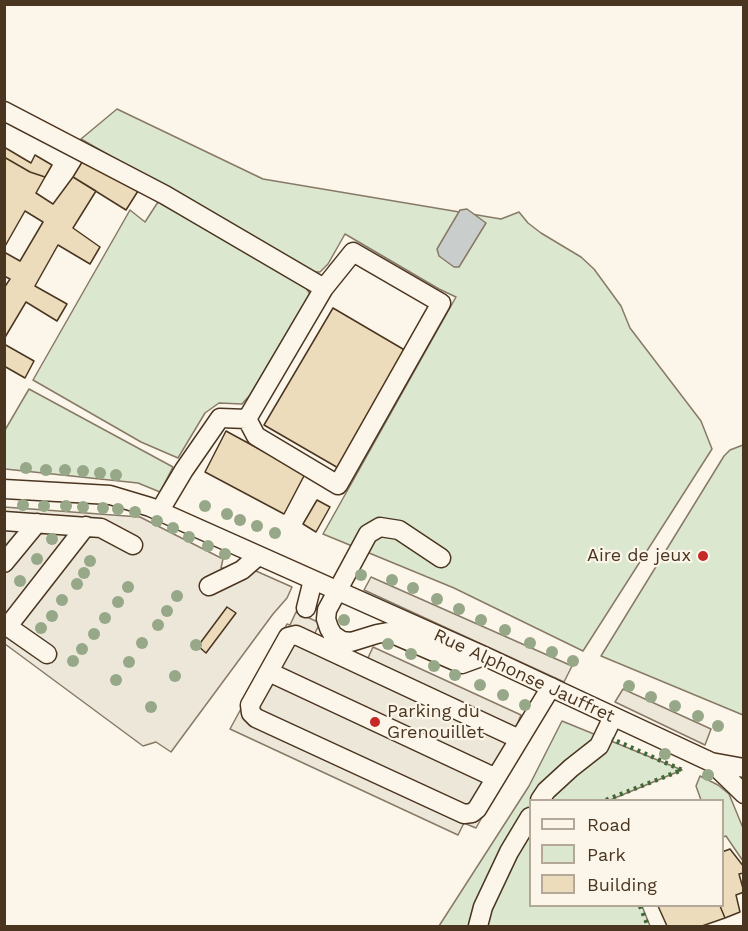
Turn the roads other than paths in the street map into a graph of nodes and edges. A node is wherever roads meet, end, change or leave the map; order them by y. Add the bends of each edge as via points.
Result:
1 (4, 111) edge
2 (324, 288) junction
3 (247, 419) junction
4 (4, 489) edge
5 (159, 512) junction
6 (4, 521) edge
7 (36, 523) junction
8 (86, 526) junction
9 (133, 544) dead end
10 (258, 556) junction
11 (441, 558) dead end
12 (4, 563) edge
13 (313, 580) junction
14 (209, 586) dead end
15 (337, 591) junction
16 (306, 608) dead end
17 (6, 625) edge
18 (330, 642) junction
19 (47, 654) dead end
20 (484, 657) junction
21 (269, 672) junction
22 (551, 687) junction
23 (614, 717) junction
24 (519, 739) junction
25 (711, 762) junction
26 (744, 768) edge
27 (496, 778) junction
28 (744, 794) edge
29 (541, 799) edge
30 (529, 820) edge
31 (478, 927) edge

1 - 2 street via 165,195
2 - 3 street
2 - 3 street via 353,252 441,303 338,485 256,436
3 - 5 street via 220,418
4 - 5 street, Rue Alphonse Jauffret via 110,495
5 - 10 street, Rue Alphonse Jauffret
6 - 7 street
7 - 8 street
7 - 12 street
8 - 9 street via 101,528
8 - 17 street
10 - 13 street, Rue Alphonse Jauffret
10 - 14 street via 242,570
11 - 15 street via 399,530 380,527 368,534
13 - 15 street, Rue Alphonse Jauffret
13 - 16 street
15 - 18 street via 327,610
15 - 20 street, Rue Alphonse Jauffret
17 - 19 street
18 - 20 street via 351,642 388,632 462,664
18 - 21 street via 292,635
18 - 24 street
20 - 22 street, Rue Alphonse Jauffret
21 - 27 street
21 - 27 street via 250,705 256,718 464,814 477,809
22 - 23 street, Rue Alphonse Jauffret
22 - 24 street
23 - 25 street, Rue Alphonse Jauffret
23 - 29 street via 599,746
24 - 27 street
25 - 26 street, Rue Alphonse Jauffret
25 - 28 street, Rue Alphonse Jauffret
30 - 31 street via 509,852

